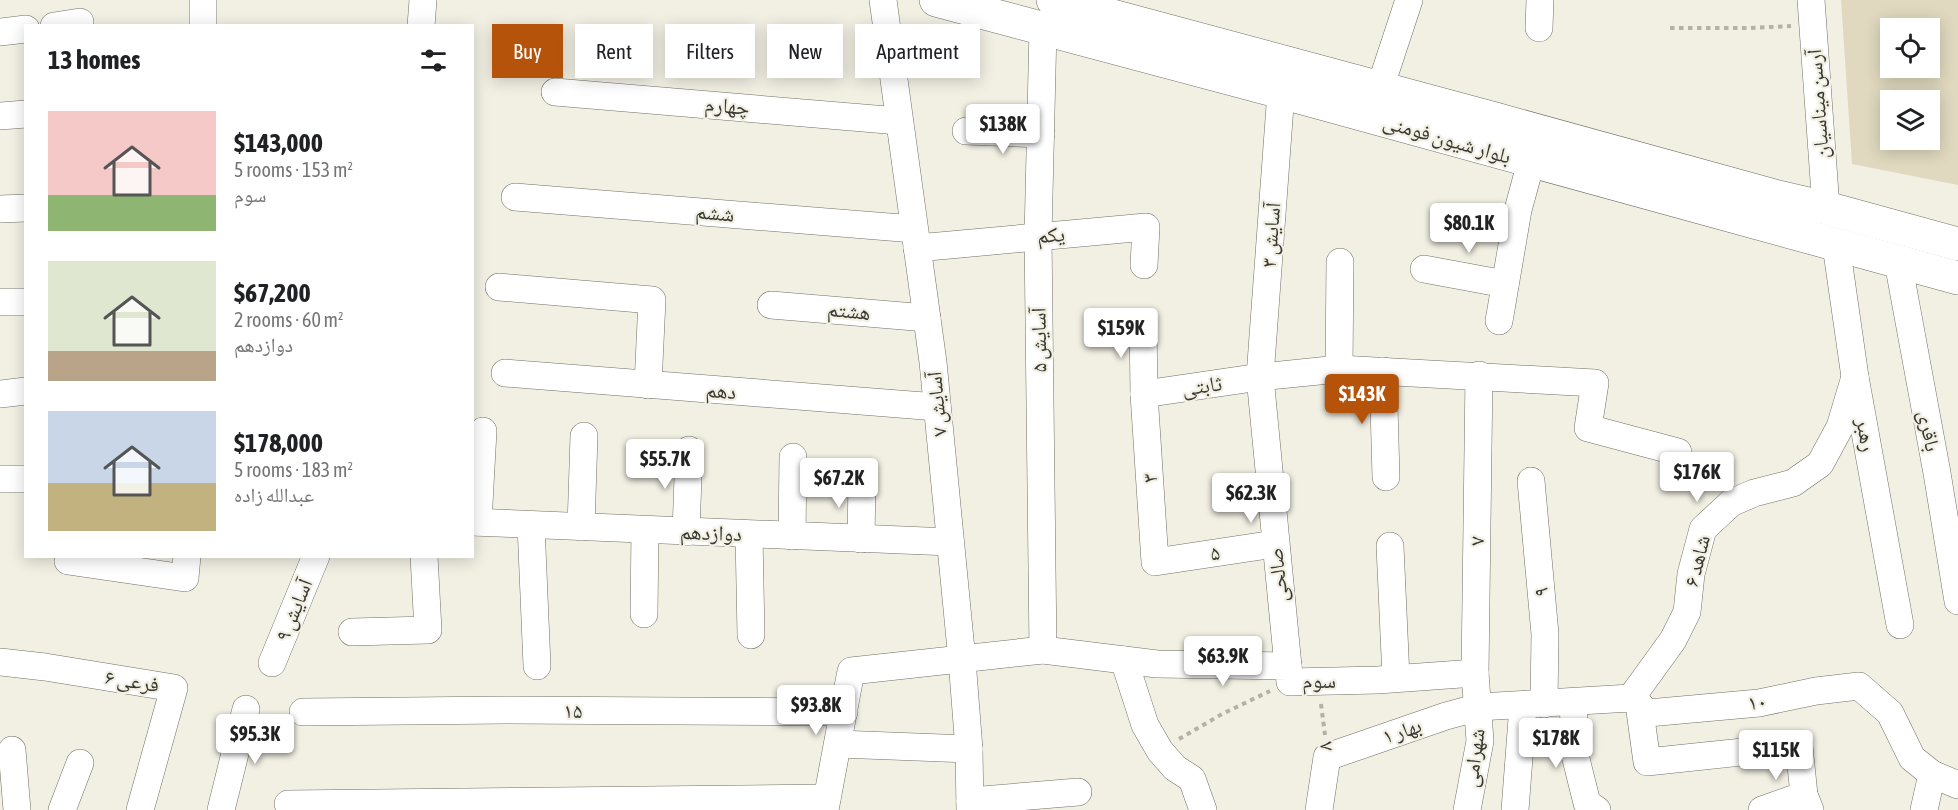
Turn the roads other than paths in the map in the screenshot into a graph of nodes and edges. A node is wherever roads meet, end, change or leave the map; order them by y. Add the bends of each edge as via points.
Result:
1 (203, 0) edge
2 (423, 0) edge
3 (883, 0) edge
4 (936, 0) edge
5 (1409, 0) edge
6 (1540, 0) edge
7 (1812, 13) edge
8 (1048, 15) edge
9 (203, 24) edge
10 (421, 24) edge
11 (1539, 28) dead end
12 (24, 29) edge
13 (0, 33) edge
14 (1380, 88) junction
15 (555, 92) dead end
16 (1281, 92) junction
17 (24, 114) edge
18 (0, 116) edge
19 (899, 121) junction
20 (966, 131) dead end
21 (1041, 134) junction
22 (1531, 162) junction
23 (515, 197) dead end
24 (24, 208) edge
25 (1826, 208) junction
26 (0, 209) edge
27 (1038, 236) junction
28 (916, 238) junction
29 (1958, 244) edge
30 (1836, 245) junction
31 (1340, 262) dead end
32 (1898, 262) junction
33 (1144, 266) dead end
34 (1424, 269) dead end
35 (1958, 278) edge
36 (1505, 284) junction
37 (499, 287) dead end
38 (0, 302) edge
39 (24, 302) edge
40 (771, 305) dead end
41 (927, 318) junction
42 (1499, 321) dead end
43 (1143, 323) dead end
44 (1339, 369) junction
45 (1383, 371) junction
46 (505, 373) dead end
47 (1479, 375) junction
48 (1260, 377) junction
49 (1855, 377) junction
50 (648, 385) junction
51 (24, 391) edge
52 (0, 393) edge
53 (1144, 394) junction
54 (937, 407) junction
55 (483, 431) dead end
56 (584, 436) dead end
57 (689, 450) dead end
58 (1678, 452) road end
59 (793, 457) dead end
60 (1386, 477) dead end
61 (0, 479) edge
62 (24, 479) edge
63 (862, 480) dead end
64 (1531, 481) dead end
65 (475, 522) edge
66 (531, 525) junction
67 (581, 527) junction
68 (645, 530) junction
69 (686, 532) junction
70 (749, 535) junction
71 (792, 536) junction
72 (861, 539) junction
73 (950, 542) junction
74 (1275, 544) junction
75 (1390, 546) dead end
76 (187, 558) edge
77 (315, 558) edge
78 (424, 558) edge
79 (68, 561) dead end
80 (1155, 562) joint
81 (1958, 601) edge
82 (644, 614) dead end
83 (1900, 625) dead end
84 (352, 632) dead end
85 (751, 636) dead end
86 (1043, 650) junction
87 (962, 660) junction
88 (1124, 660) junction
89 (0, 662) edge
90 (272, 663) dead end
91 (537, 666) dead end
92 (1475, 673) junction
93 (1289, 674) junction
94 (1396, 678) junction
95 (1635, 701) junction
96 (1574, 702) junction
97 (1534, 705) junction
98 (1479, 707) junction
99 (246, 709) dead end
100 (303, 712) dead end
101 (844, 712) junction
102 (838, 744) junction
103 (969, 749) junction
104 (12, 750) dead end
105 (1327, 757) joint
106 (80, 763) dead end
107 (1932, 774) junction
108 (1958, 785) edge
109 (1078, 792) dead end
110 (1807, 803) edge
111 (288, 804) dead end
112 (826, 804) edge
113 (970, 806) edge
114 (17, 810) edge
115 (62, 810) edge
116 (140, 810) edge
117 (221, 810) edge
118 (1203, 810) edge
119 (1319, 810) edge
120 (1467, 810) edge
121 (1515, 810) edge
122 (1597, 810) edge
123 (1762, 810) edge
124 (1924, 810) edge

1 - 9 street
2 - 10 street
3 - 19 street, آسایش ۷
4 - 8 main road, بلوار شیون فومنی
5 - 14 street
6 - 11 street
7 - 25 street, آرسن میناسیان
8 - 14 main road, بلوار شیون فومنی
8 - 16 main road, بلوار شیون فومنی
8 - 21 street, آسایش ۵
12 - 13 street
14 - 25 main road, بلوار شیون فومنی
15 - 19 street, چهارم
16 - 22 main road, بلوار شیون فومنی
16 - 48 street, آسایش ۳
17 - 18 street
19 - 28 street, آسایش ۷
20 - 21 street
21 - 27 street, آسایش ۵
22 - 30 main road, بلوار شیون فومنی
22 - 36 street
23 - 28 street, ششم
24 - 26 street
25 - 29 main road, بلوار شیون فومنی
27 - 28 street, یکم
27 - 33 street, یکم via 1146,227
27 - 86 street, آسایش ۵
28 - 41 street, آسایش ۷
30 - 32 main road, بلوار شیون فومنی
30 - 49 street, رهبر
31 - 44 street
32 - 35 main road, بلوار شیون فومنی
32 - 81 street, باقری
34 - 36 street
36 - 42 street
37 - 50 street via 652,300
38 - 39 street
40 - 41 street, هشتم
41 - 54 street, آسایش ۷
43 - 53 street, ۳
44 - 45 street
44 - 48 street
45 - 47 street
45 - 60 street
46 - 50 street, دهم
47 - 58 street via 1595,382 1588,428
47 - 92 street, ۷
48 - 53 street, ثابتی
48 - 74 street, صالحی
49 - 83 street, رهبر
49 - 95 street, شاهد ۶ via 1840,427 1820,464 1793,483 1731,503 1703,529 1691,574 1687,612
50 - 54 street, دهم
51 - 52 street
53 - 80 street, ۳
54 - 73 street, آسایش ۷
55 - 65 street
56 - 67 street
57 - 69 street
59 - 71 street
61 - 62 street
63 - 72 street
64 - 97 street, ۹ via 1545,634
65 - 66 street, دوازدهم
66 - 67 street, دوازدهم
66 - 91 street
67 - 68 street, دوازدهم
68 - 69 street, دوازدهم
68 - 82 street
69 - 70 street, دوازدهم
70 - 71 street, دوازدهم
70 - 85 street
71 - 72 street, دوازدهم
72 - 73 street, دوازدهم
73 - 87 street, آسایش ۷
74 - 80 street, ۵
74 - 93 street, صالحی
75 - 94 street
76 - 79 street via 185,578
77 - 90 street, آسایش ۹
78 - 84 street via 428,630
86 - 87 street, سوم
86 - 88 street, سوم
87 - 101 street, سوم via 852,671
87 - 103 street, آسایش ۷
88 - 93 street, سوم
88 - 118 street via 1145,725 1160,751 1192,779
89 - 116 street, فرعی ۶ via 174,688
92 - 94 street, سوم
92 - 98 street, ۷
93 - 94 street, سوم via 1319,681
95 - 96 street, ۱۰
95 - 107 street, ۱۰ via 1648,713 1759,703 1859,686 1890,713 1912,758
95 - 110 street via 1647,762 1798,746
96 - 97 street, ۱۰
96 - 122 street via 1573,747 1587,803
97 - 98 street, ۱۰
97 - 121 street, ۹
98 - 105 street, بهار ۱
98 - 120 street, شهرامی via 1480,741
99 - 117 street
100 - 101 street, ۱۵
101 - 102 street
102 - 103 street
102 - 112 street
103 - 113 street, آسایش ۷
104 - 114 street
105 - 119 street, ۸
106 - 115 street
107 - 108 street, ۱۰
107 - 124 street
109 - 113 street
110 - 123 street
111 - 112 street

